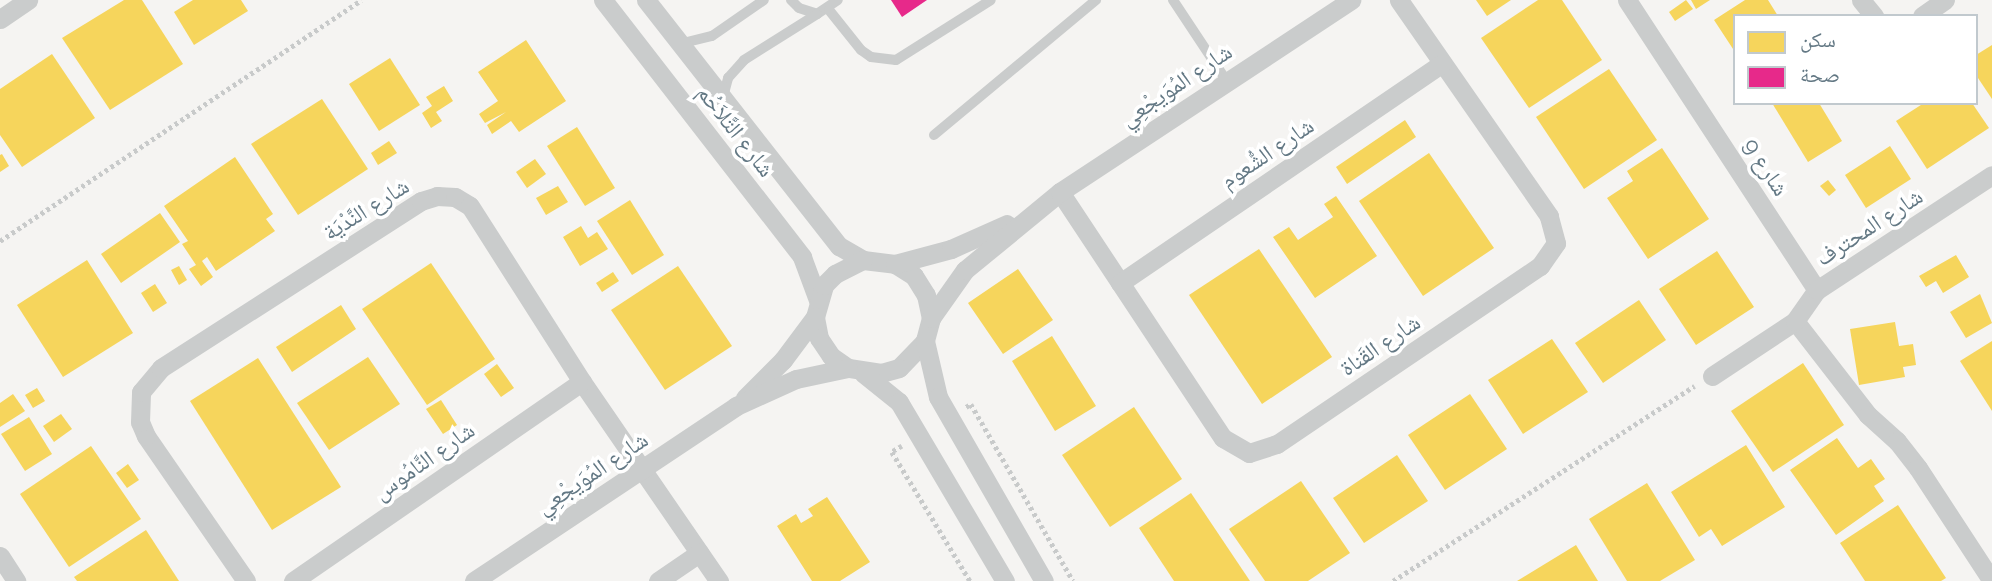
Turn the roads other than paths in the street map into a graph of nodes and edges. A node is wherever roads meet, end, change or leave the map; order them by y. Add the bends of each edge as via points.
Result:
1 (28, 0) edge
2 (603, 0) edge
3 (646, 0) edge
4 (764, 0) edge
5 (792, 0) edge
6 (838, 0) edge
7 (990, 0) edge
8 (1096, 0) edge
9 (1172, 0) edge
10 (1351, 0) edge
11 (1399, 0) edge
12 (1627, 0) edge
13 (1861, 0) edge
14 (1945, 0) edge
15 (829, 10) junction
16 (817, 14) junction
17 (1872, 14) edge
18 (1925, 14) edge
19 (0, 19) edge
20 (679, 44) junction
21 (1442, 63) junction
22 (1226, 80) junction
23 (722, 101) junction
24 (934, 135) dead end
25 (1992, 175) edge
26 (1060, 192) junction
27 (1031, 214) junction
28 (863, 260) junction
29 (895, 264) junction
30 (1121, 284) junction
31 (1817, 290) junction
32 (817, 308) junction
33 (930, 318) junction
34 (1794, 321) junction
35 (925, 341) junction
36 (855, 370) junction
37 (1712, 376) road end
38 (582, 382) junction
39 (736, 406) junction
40 (642, 469) junction
41 (699, 553) junction
42 (0, 556) edge
43 (1992, 580) edge
44 (16, 581) edge
45 (246, 581) edge
46 (293, 581) edge
47 (474, 581) edge
48 (658, 581) edge
49 (719, 581) edge
50 (1005, 581) edge
51 (1044, 581) edge

1 - 19 street
2 - 32 street, شارع التَّلاَحُم via 802,257
3 - 20 street, شارع التَّلاَحُم
4 - 20 lane via 712,36
5 - 16 lane via 799,8
6 - 15 lane
7 - 15 lane via 896,60 871,57 861,50
8 - 24 lane
9 - 22 lane via 1186,14
10 - 22 street, شارع المُوَيجْعِي
11 - 21 street, شارع القَناة
12 - 31 street, شارع 9
13 - 17 street
14 - 18 street
15 - 16 lane
16 - 23 lane via 734,68
20 - 23 street, شارع التَّلاَحُم
21 - 30 street, شارع الشُّعوم
21 - 30 street, شارع القَناة via 1549,216 1556,243 1540,266 1277,444 1249,453 1223,438
22 - 26 street, شارع المُوَيجْعِي
23 - 28 street, شارع التَّلاَحُم via 839,246
25 - 31 street, شارع المحترف
26 - 27 street, شارع المُوَيجْعِي
26 - 30 street, شارع القَناة
27 - 29 street, شارع المُوَيجْعِي via 951,249
27 - 33 street, شارع المُوَيجْعِي via 965,270
28 - 29 street
28 - 32 street via 835,274
29 - 33 street via 914,276 926,295
31 - 34 street, شارع المحترف
32 - 36 street via 819,338 831,356
32 - 39 street, شارع المُوَيجْعِي via 783,360
33 - 35 street
34 - 37 street, شارع المحترف
34 - 43 street via 1868,415 1898,441
35 - 36 street via 899,368
35 - 51 street via 938,397
36 - 39 street, شارع المُوَيجْعِي via 796,379
36 - 50 street via 888,390 920,435
38 - 40 street, شارع النَّدْيَة
38 - 45 street, شارع النَّدْيَة via 470,206 437,196 421,201 161,368 141,392 140,422 146,436
38 - 46 street, شارع النَّامُوس
39 - 40 street, شارع المُوَيجْعِي
40 - 41 street, شارع النَّدْيَة
40 - 47 street, شارع المُوَيجْعِي
41 - 48 street
41 - 49 street, شارع النَّدْيَة
42 - 44 street

